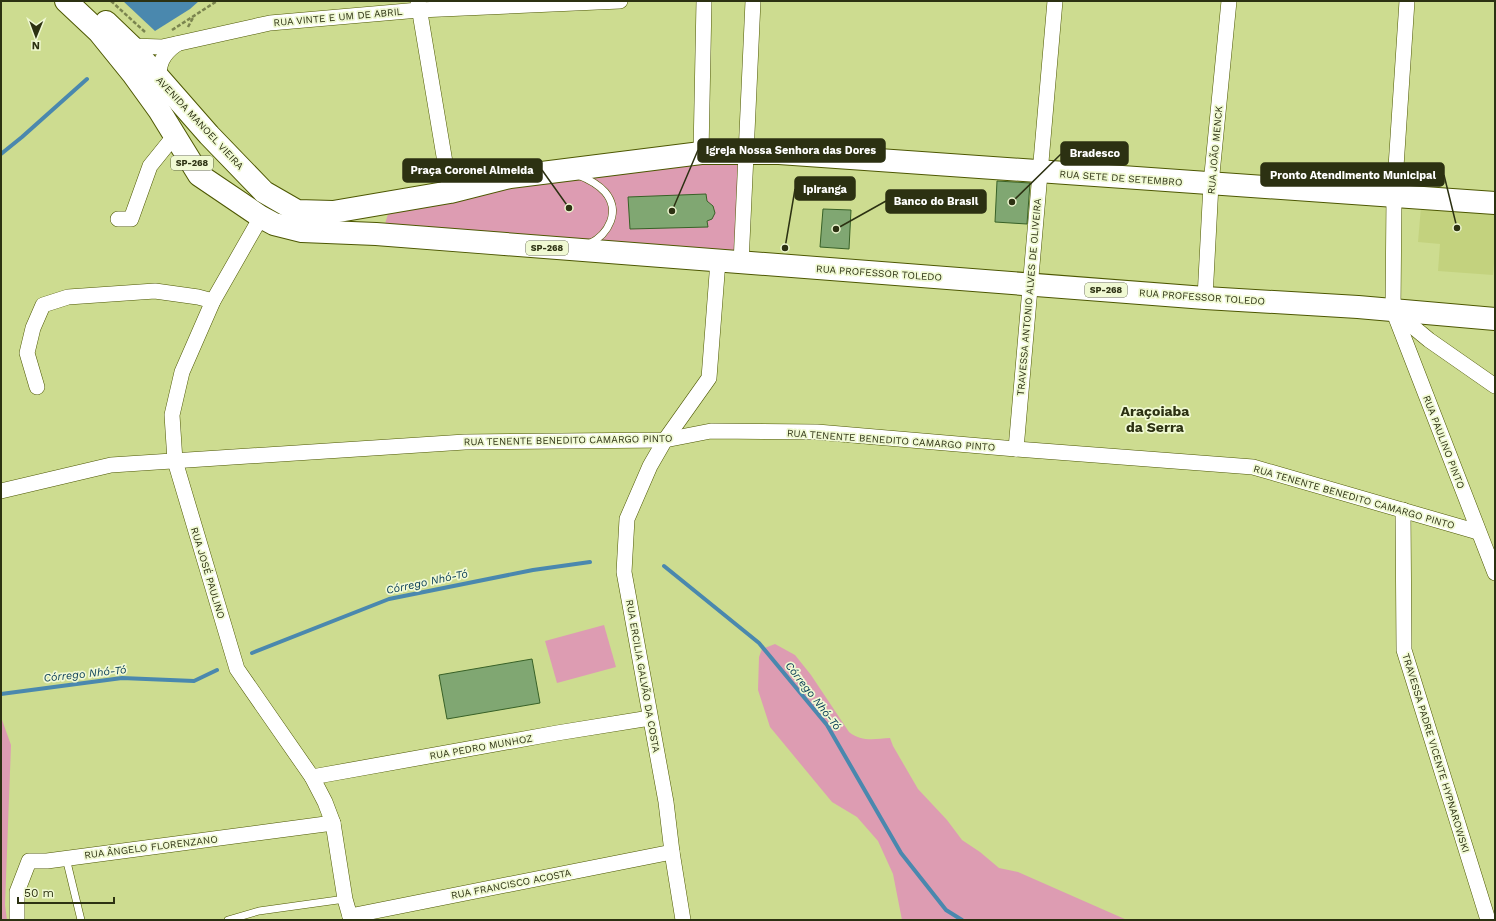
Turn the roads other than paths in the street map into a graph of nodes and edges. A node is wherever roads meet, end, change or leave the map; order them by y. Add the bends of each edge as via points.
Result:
1 (66, 1) edge
2 (86, 1) edge
3 (620, 1) edge
4 (704, 1) edge
5 (752, 1) edge
6 (1055, 1) edge
7 (1229, 1) edge
8 (1406, 1) edge
9 (418, 6) edge
10 (138, 40) junction
11 (178, 44) junction
12 (158, 78) junction
13 (159, 110) junction
14 (209, 135) junction
15 (179, 141) junction
16 (700, 153) junction
17 (746, 153) junction
18 (565, 170) junction
19 (1040, 172) junction
20 (1211, 184) junction
21 (450, 192) junction
22 (1394, 196) junction
23 (1495, 203) edge
24 (261, 217) junction
25 (118, 219) dead end
26 (572, 250) junction
27 (718, 261) junction
28 (741, 264) junction
29 (1030, 284) junction
30 (1205, 298) junction
31 (213, 301) junction
32 (1393, 310) junction
33 (1495, 320) edge
34 (1495, 386) edge
35 (38, 387) dead end
36 (664, 440) junction
37 (1016, 449) junction
38 (175, 461) junction
39 (1, 491) edge
40 (1403, 510) junction
41 (1478, 532) junction
42 (1495, 573) edge
43 (650, 718) junction
44 (312, 777) junction
45 (333, 823) junction
46 (672, 852) junction
47 (66, 858) junction
48 (345, 899) junction
49 (350, 918) edge
50 (17, 920) edge
51 (81, 920) edge
52 (228, 920) edge
53 (683, 920) edge
54 (1488, 920) edge

1 - 13 main road, AVENIDA MANOEL VIEIRA / SP-268 via 99,32
2 - 10 main road, AVENIDA MANOEL VIEIRA / SP-268
3 - 9 street, RUA VINTE E UM DE ABRIL
4 - 16 street
5 - 17 street
6 - 19 street, TRAVESSA ANTONIO ALVES DE OLIVEIRA
7 - 20 street, RUA JOÃO MENCK
8 - 22 street
9 - 11 street, RUA VINTE E UM DE ABRIL via 270,23
9 - 21 street
10 - 11 street, RUA VINTE E UM DE ABRIL via 162,47
10 - 12 main road, AVENIDA MANOEL VIEIRA / SP-268
11 - 12 street via 168,50 160,62
12 - 13 street
12 - 14 main road, AVENIDA MANOEL VIEIRA / SP-268
13 - 15 main road, AVENIDA MANOEL VIEIRA / SP-268
14 - 15 main road via 191,132 186,135 183,142
14 - 21 main road, AVENIDA MANOEL VIEIRA / SP-268 via 264,192 297,211 333,212
15 - 24 main road, AVENIDA MANOEL VIEIRA / SP-268 via 199,175
15 - 25 street via 150,166 131,219
16 - 17 main road, SP-268
16 - 18 main road, SP-268
17 - 19 main road, RUA SETE DE SETEMBRO / SP-268 via 779,153
17 - 28 street
18 - 21 main road, SP-268 via 510,177
18 - 26 lane via 596,184 611,204 612,216 604,234 595,241
19 - 20 main road, RUA SETE DE SETEMBRO / SP-268
19 - 29 street, TRAVESSA ANTONIO ALVES DE OLIVEIRA
20 - 22 main road, RUA SETE DE SETEMBRO / SP-268
20 - 30 street, RUA JOÃO MENCK
22 - 23 main road, RUA SETE DE SETEMBRO / SP-268
22 - 32 street
24 - 26 main road, AVENIDA MANOEL VIEIRA / SP-268 via 274,224 302,231 376,234
24 - 31 street, RUA JOSÉ PAULINO
26 - 27 main road, SP-268
27 - 28 main road, RUA PROFESSOR TOLEDO / SP-268
27 - 36 street, RUA ERCILIA GALVÃO DA COSTA via 709,378
28 - 29 main road, RUA PROFESSOR TOLEDO / SP-268
29 - 30 main road, RUA PROFESSOR TOLEDO / SP-268
29 - 37 street, TRAVESSA ANTONIO ALVES DE OLIVEIRA
30 - 32 main road, RUA PROFESSOR TOLEDO / SP-268
31 - 35 street via 155,290 68,297 43,305 33,328 27,353
31 - 38 street, RUA JOSÉ PAULINO via 182,372 172,415
32 - 33 main road, RUA PROFESSOR TOLEDO / SP-268
32 - 34 street via 1429,340
32 - 41 street, RUA PAULINO PINTO
36 - 37 street, RUA TENENTE BENEDITO CAMARGO PINTO via 711,431 817,432
36 - 38 street, RUA TENENTE BENEDITO CAMARGO PINTO via 465,442
36 - 43 street, RUA ERCILIA GALVÃO DA COSTA via 627,519 624,572
37 - 40 street, RUA TENENTE BENEDITO CAMARGO PINTO via 1254,467
38 - 39 street, RUA TENENTE BENEDITO CAMARGO PINTO via 111,465
38 - 44 street, RUA JOSÉ PAULINO via 237,669
40 - 41 street, RUA TENENTE BENEDITO CAMARGO PINTO
40 - 54 street, TRAVESSA PADRE VICENTE HYPNAROWSKI via 1404,650
41 - 42 street, RUA PAULINO PINTO
43 - 44 street, RUA PEDRO MUNHOZ
43 - 46 street, RUA ERCILIA GALVÃO DA COSTA via 666,802
44 - 45 street, RUA JOSÉ PAULINO
45 - 47 street, RUA ÂNGELO FLORENZANO
45 - 48 street, RUA JOSÉ PAULINO
46 - 49 street, RUA FRANCISCO ACOSTA
46 - 53 street, RUA ERCILIA GALVÃO DA COSTA
47 - 50 street, RUA ÂNGELO FLORENZANO via 29,861 17,892
47 - 51 lane
48 - 49 street, RUA JOSÉ PAULINO
48 - 52 lane via 259,911

